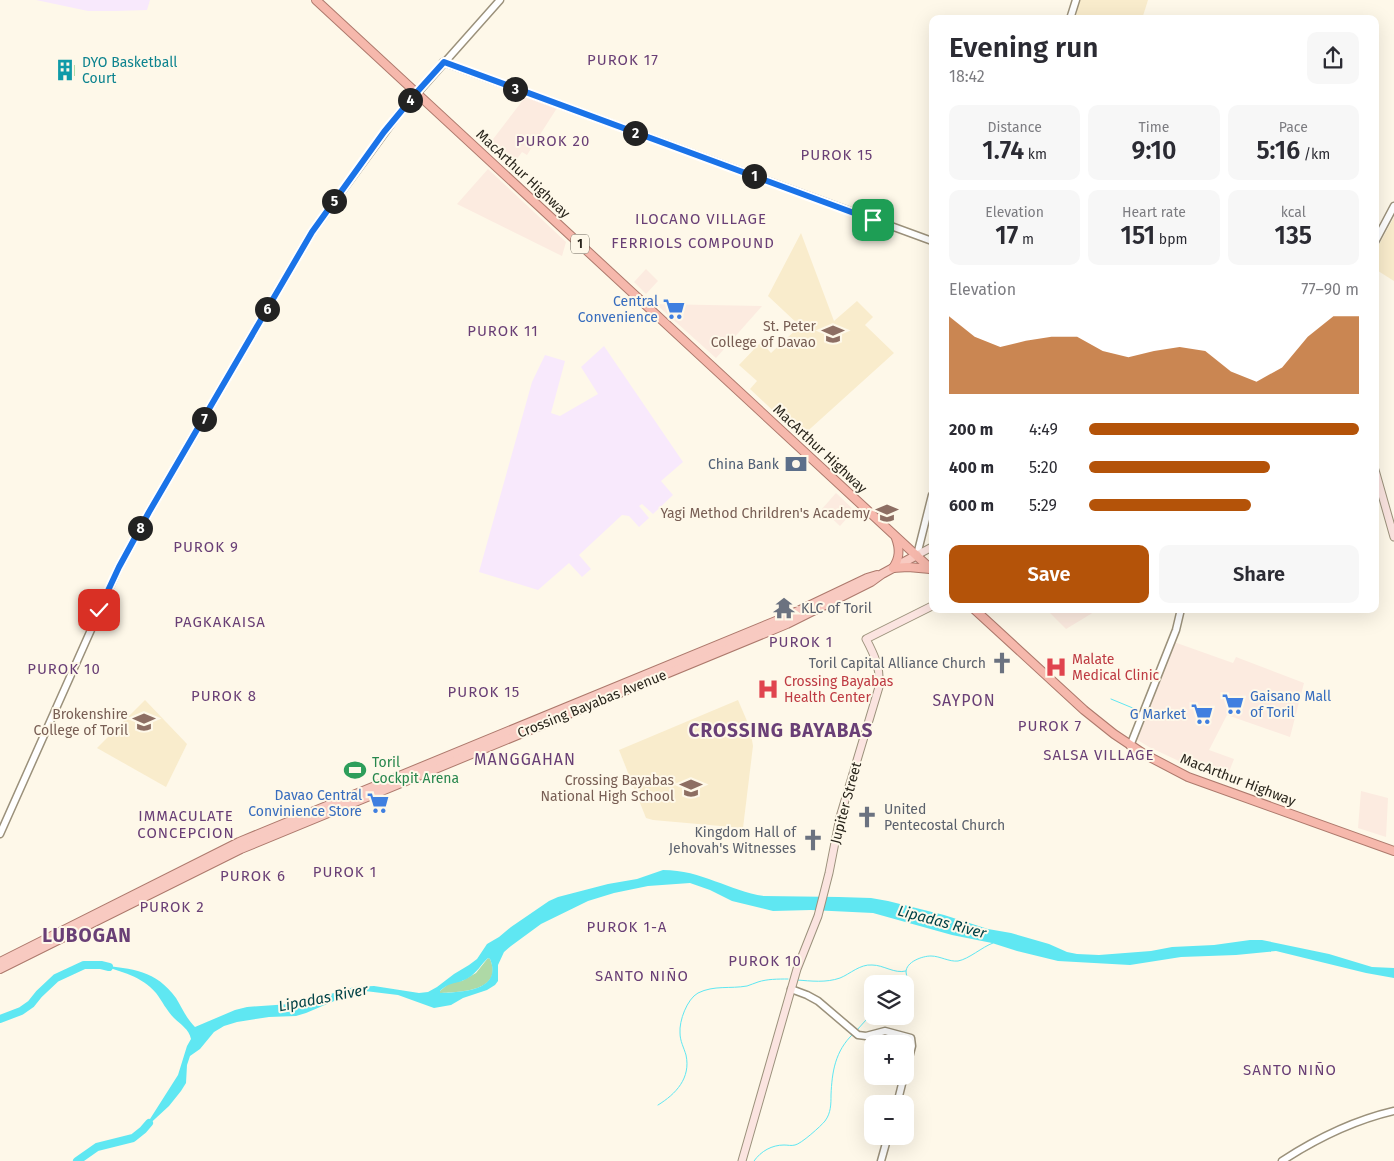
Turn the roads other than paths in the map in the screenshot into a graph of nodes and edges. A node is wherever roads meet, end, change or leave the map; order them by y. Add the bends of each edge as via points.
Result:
1 (316, 0) edge
2 (500, 0) edge
3 (1076, 0) edge
4 (1071, 15) edge
5 (444, 62) junction
6 (417, 92) junction
7 (1394, 206) edge
8 (1379, 234) edge
9 (929, 240) edge
10 (1379, 482) edge
11 (929, 507) edge
12 (1391, 516) edge
13 (895, 536) junction
14 (1394, 537) edge
15 (920, 544) junction
16 (929, 548) edge
17 (929, 549) edge
18 (917, 555) junction
19 (929, 566) edge
20 (893, 568) junction
21 (929, 569) edge
22 (882, 574) junction
23 (929, 608) edge
24 (978, 613) edge
25 (1180, 613) edge
26 (1130, 746) junction
27 (0, 834) edge
28 (1394, 851) edge
29 (0, 962) edge
30 (0, 969) edge
31 (791, 989) junction
32 (868, 1035) edge
33 (900, 1035) edge
34 (864, 1036) edge
35 (1394, 1111) edge
36 (885, 1145) edge
37 (742, 1161) edge
38 (881, 1161) edge
39 (1282, 1161) edge

1 - 6 highway, MacArthur Highway / 1
2 - 5 street
3 - 4 street
5 - 6 street
5 - 9 street
6 - 13 highway, MacArthur Highway / 1
6 - 27 street via 312,232 138,532 95,618
7 - 8 street
10 - 12 main road
11 - 15 street
12 - 14 main road
13 - 18 highway, MacArthur Highway / 1
13 - 20 highway via 899,556
15 - 16 main road via 922,549
15 - 18 street
17 - 18 main road
18 - 19 highway, MacArthur Highway / 1
18 - 20 main road, Crossing Bayabas Avenue
20 - 21 highway
20 - 22 main road, Crossing Bayabas Avenue
22 - 29 main road, Crossing Bayabas Avenue via 783,618 239,842
22 - 30 main road, Crossing Bayabas Avenue via 787,624 241,849
23 - 31 main road, Jupiter Street via 866,639 878,666 879,687 840,816 818,916
24 - 26 highway, MacArthur Highway via 1084,710
25 - 26 street via 1174,636
26 - 28 highway, MacArthur Highway via 1188,777
31 - 34 street via 818,1001
31 - 37 main road, Jupiter Street
32 - 33 street via 886,1031
35 - 39 street via 1324,1137
36 - 38 street

